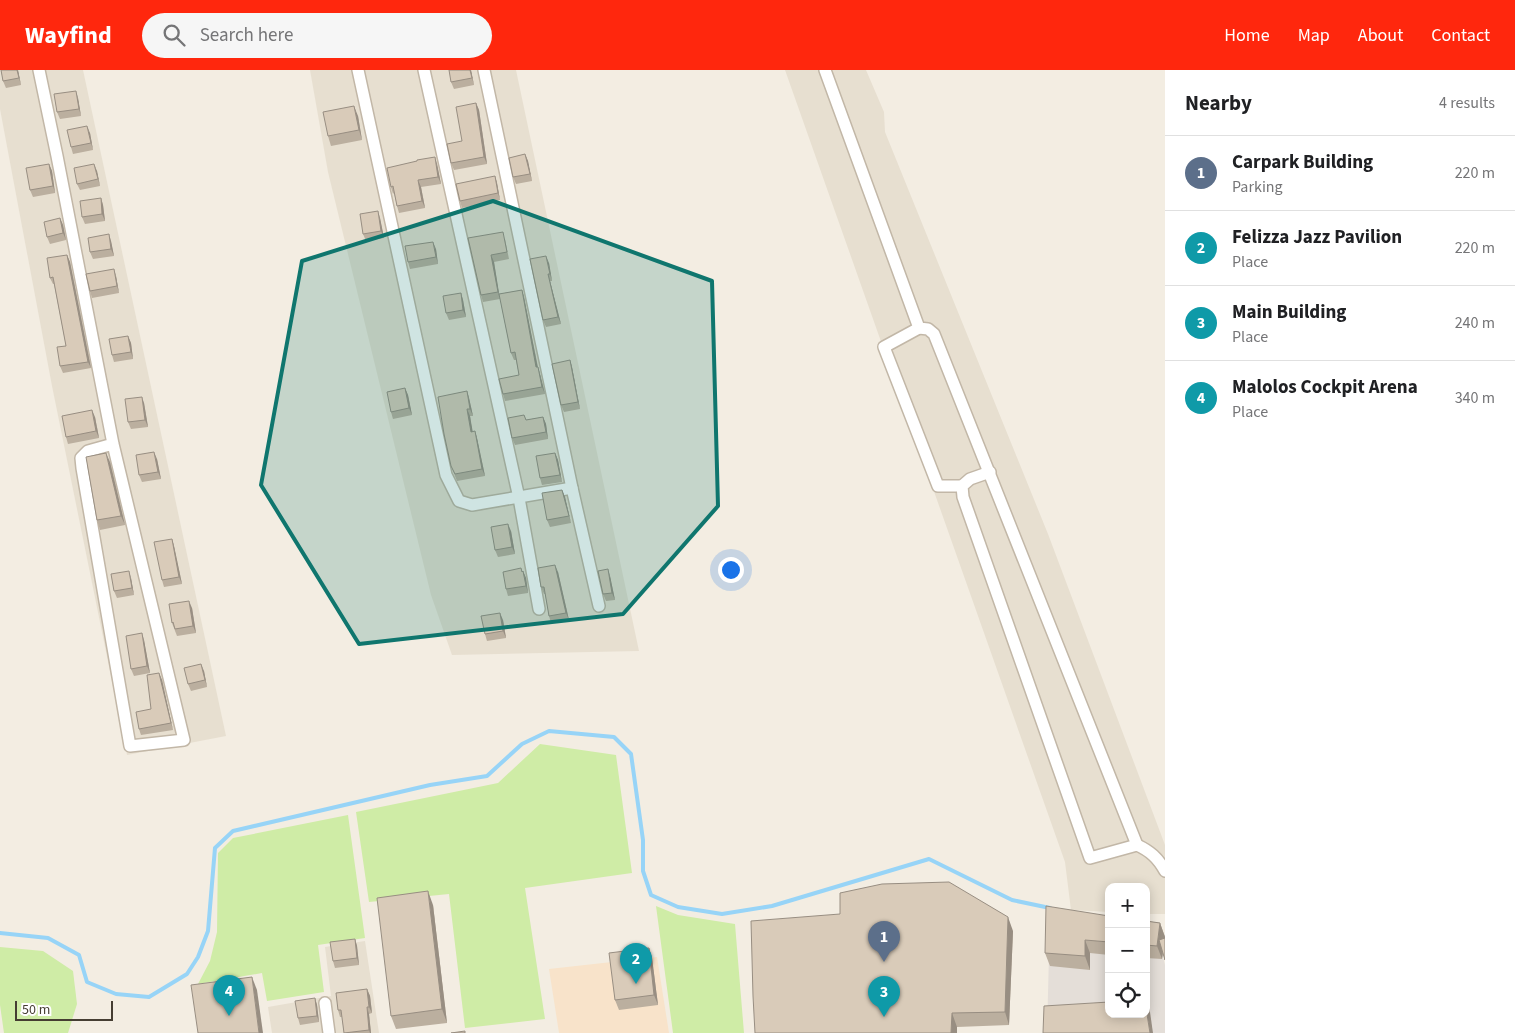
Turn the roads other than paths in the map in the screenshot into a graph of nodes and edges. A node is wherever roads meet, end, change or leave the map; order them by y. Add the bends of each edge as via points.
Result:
1 (39, 70) edge
2 (358, 70) edge
3 (424, 70) edge
4 (484, 70) edge
5 (825, 70) edge
6 (919, 328) junction
7 (113, 444) junction
8 (990, 472) junction
9 (962, 486) junction
10 (572, 488) junction
11 (519, 498) junction
12 (599, 606) dead end
13 (539, 609) dead end
14 (1137, 845) junction
15 (1165, 871) edge
16 (325, 1003) dead end
17 (329, 1033) edge

1 - 7 street
2 - 11 street via 446,475 459,502 472,506
3 - 11 street
4 - 10 street
5 - 6 street
6 - 8 street via 934,334
6 - 9 street via 884,347 938,486
7 - 7 street via 88,451 81,458 130,746 184,740
8 - 9 street via 970,479
8 - 14 street
9 - 14 street via 963,497 1090,858
10 - 11 street
10 - 12 street
11 - 13 street
14 - 15 street via 1150,851
16 - 17 street

